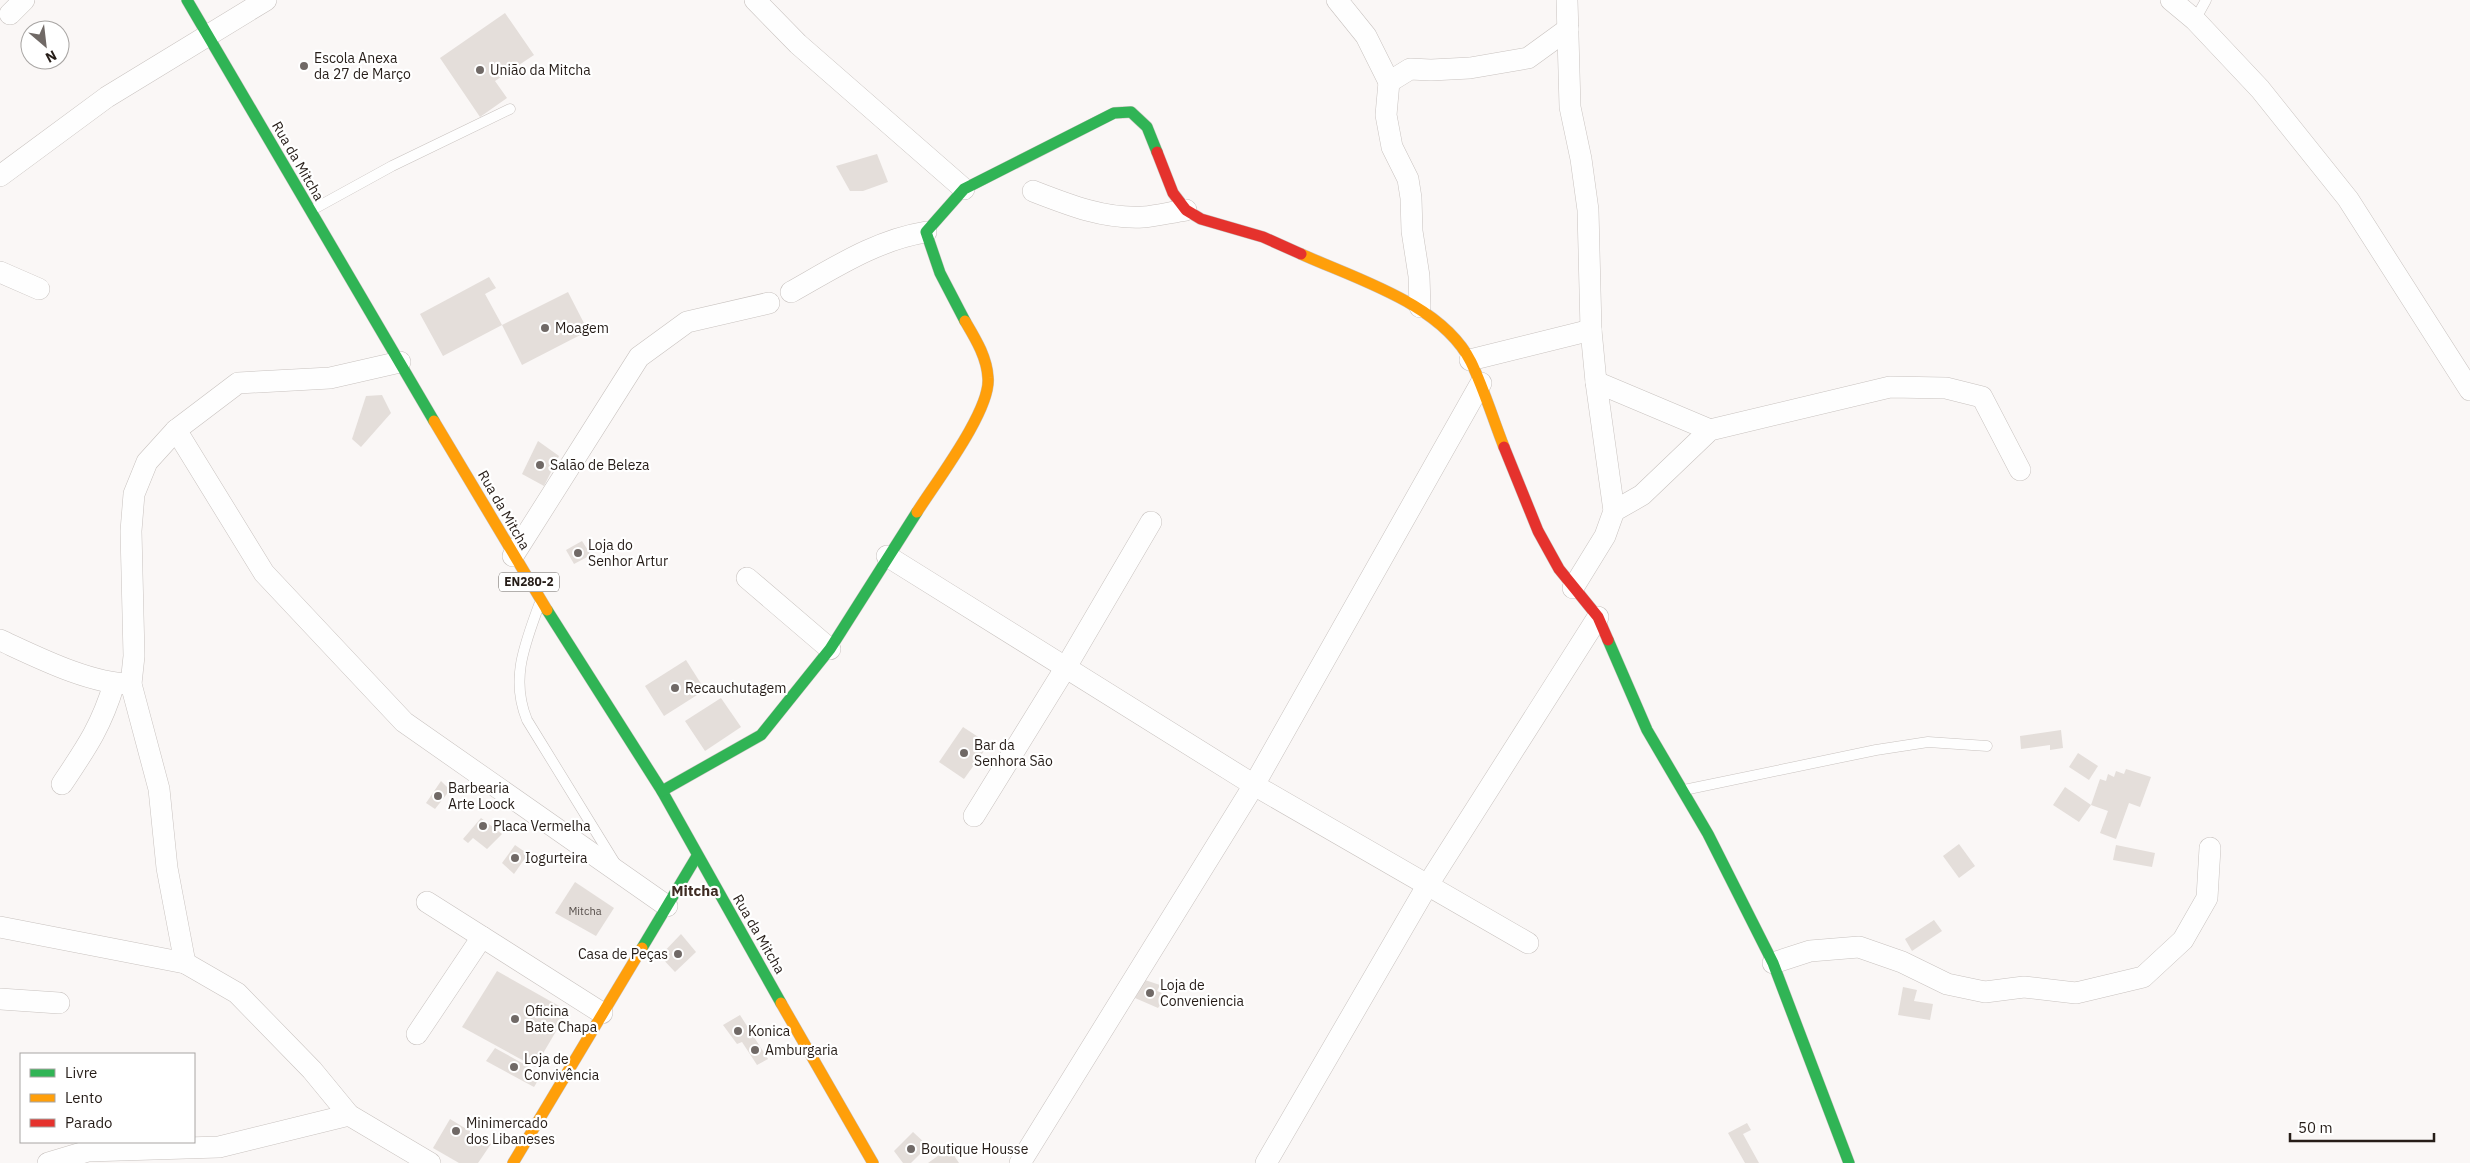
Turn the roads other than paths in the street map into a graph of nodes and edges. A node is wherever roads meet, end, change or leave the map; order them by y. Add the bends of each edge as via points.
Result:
1 (187, 0) edge
2 (266, 0) edge
3 (756, 0) edge
4 (1337, 0) edge
5 (1567, 0) edge
6 (2171, 0) edge
7 (2206, 0) edge
8 (2195, 20) junction
9 (1568, 30) junction
10 (207, 35) junction
11 (1388, 82) junction
12 (510, 109) dead end
13 (0, 176) edge
14 (964, 189) junction
15 (1033, 191) dead end
16 (1186, 210) junction
17 (310, 211) junction
18 (926, 232) junction
19 (0, 272) edge
20 (39, 289) dead end
21 (791, 292) dead end
22 (769, 303) dead end
23 (1420, 307) junction
24 (1591, 330) junction
25 (1470, 360) junction
26 (400, 362) junction
27 (1596, 382) junction
28 (1481, 383) junction
29 (2470, 390) edge
30 (176, 430) junction
31 (1710, 430) junction
32 (2020, 470) dead end
33 (1614, 511) junction
34 (1151, 522) dead end
35 (513, 556) junction
36 (887, 556) junction
37 (747, 578) dead end
38 (1573, 588) junction
39 (540, 601) junction
40 (1598, 617) junction
41 (0, 640) edge
42 (830, 649) junction
43 (1066, 667) junction
44 (122, 684) junction
45 (1987, 746) dead end
46 (62, 784) dead end
47 (1254, 785) junction
48 (1683, 790) junction
49 (662, 791) junction
50 (974, 816) dead end
51 (2210, 848) dead end
52 (697, 856) junction
53 (623, 875) junction
54 (1427, 886) junction
55 (426, 902) dead end
56 (667, 906) junction
57 (0, 927) edge
58 (482, 936) junction
59 (1528, 943) dead end
60 (1773, 963) junction
61 (185, 964) junction
62 (0, 999) edge
63 (60, 1003) dead end
64 (602, 1013) junction
65 (417, 1034) dead end
66 (350, 1115) junction
67 (56, 1162) edge
68 (430, 1163) edge
69 (513, 1163) edge
70 (873, 1163) edge
71 (1020, 1163) edge
72 (1266, 1163) edge
73 (1850, 1163) edge

1 - 10 street, Rua da Mitcha / EN280-2
2 - 10 street
3 - 14 street via 798,44
4 - 11 street via 1366,36
5 - 9 street
6 - 8 street
7 - 8 lane
8 - 29 street via 2260,89 2348,199
9 - 11 street via 1528,58 1470,68 1410,69
9 - 24 street via 1570,107 1588,210
10 - 13 street via 107,97
10 - 17 street, Rua da Mitcha / EN280-2
11 - 23 street via 1386,115 1392,147 1410,188
12 - 17 lane via 392,166
14 - 16 street via 1114,113 1131,112 1147,127 1173,193
14 - 18 street
15 - 16 street via 1083,210 1109,214 1143,217
16 - 23 street via 1201,219 1263,237
17 - 26 street, Rua da Mitcha / EN280-2
18 - 21 street via 879,245
18 - 36 street via 950,296 981,351 988,370 988,392 972,425
19 - 20 street
22 - 35 street via 687,322 639,358
23 - 25 street via 1445,328
24 - 25 street
24 - 27 street
25 - 28 street
26 - 30 street via 330,378 238,383
26 - 35 street, Rua da Mitcha / EN280-2
27 - 31 street
27 - 33 street
28 - 38 street via 1538,531 1559,570
28 - 47 street
30 - 44 street via 147,462 134,494 131,531 134,656
30 - 53 street via 264,573 404,722
31 - 32 street via 1890,388 1946,388 1982,397
31 - 33 street via 1642,494
33 - 38 street via 1605,536
34 - 43 street
35 - 39 street, Rua da Mitcha / EN280-2
36 - 42 street
36 - 43 street
37 - 42 street
38 - 40 street
39 - 49 street, Rua da Mitcha / EN280-2
39 - 53 lane via 518,680 520,702 527,720
40 - 48 street via 1647,730
40 - 54 street
41 - 44 street via 44,661
42 - 49 street via 761,735
43 - 47 street
43 - 50 street
44 - 46 street via 90,744
44 - 61 street via 159,789 167,868
45 - 48 lane via 1928,742
47 - 54 street
47 - 71 street
48 - 60 street
49 - 52 street, Rua da Mitcha / EN280-2
51 - 60 street via 2207,898 2183,940 2142,977 2076,993 2024,987 1985,992 1947,984 1902,962 1859,947 1810,951
52 - 56 street
52 - 70 street, Rua da Mitcha / EN280-2
53 - 56 street
54 - 59 street
54 - 72 street
55 - 58 street
56 - 64 street
57 - 61 street
58 - 64 street
58 - 65 street
60 - 73 street
61 - 66 street via 236,993 312,1070
62 - 63 street
64 - 69 street
66 - 67 street via 219,1147 88,1151
66 - 68 street

